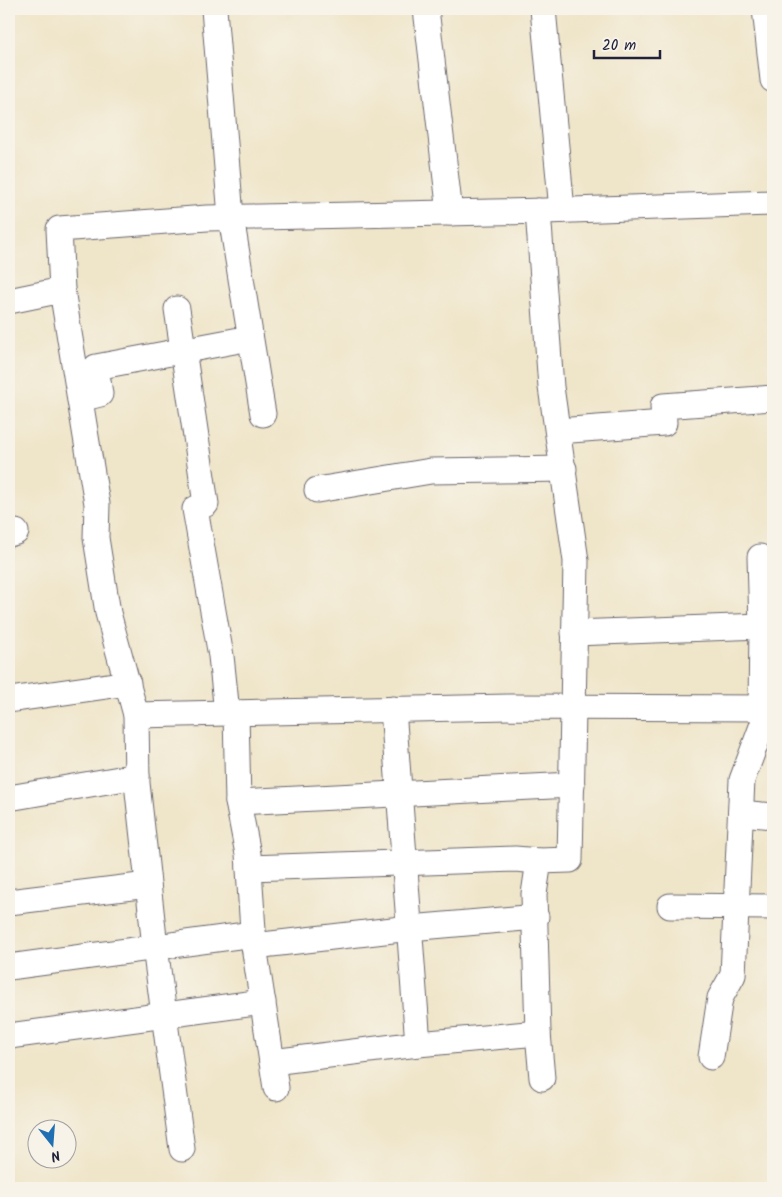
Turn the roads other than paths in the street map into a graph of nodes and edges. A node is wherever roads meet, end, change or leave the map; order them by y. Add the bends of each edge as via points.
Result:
1 (214, 9) edge
2 (426, 9) edge
3 (543, 9) edge
4 (765, 9) edge
5 (773, 80) edge
6 (773, 203) edge
7 (550, 211) junction
8 (450, 213) junction
9 (231, 217) junction
10 (62, 290) junction
11 (9, 301) edge
12 (177, 309) dead end
13 (250, 338) junction
14 (183, 350) junction
15 (773, 398) edge
16 (80, 399) junction
17 (263, 414) dead end
18 (558, 431) junction
19 (564, 469) junction
20 (317, 490) dead end
21 (760, 557) dead end
22 (762, 626) junction
23 (574, 633) junction
24 (128, 683) junction
25 (9, 700) edge
26 (573, 708) junction
27 (393, 709) junction
28 (231, 713) junction
29 (136, 715) junction
30 (767, 715) edge
31 (137, 776) junction
32 (572, 785) junction
33 (400, 793) junction
34 (9, 798) edge
35 (238, 802) junction
36 (740, 813) junction
37 (773, 816) edge
38 (539, 861) junction
39 (404, 862) junction
40 (249, 868) junction
41 (148, 884) junction
42 (9, 902) edge
43 (670, 906) dead end
44 (736, 906) junction
45 (773, 906) edge
46 (536, 917) junction
47 (410, 928) junction
48 (253, 940) junction
49 (156, 947) junction
50 (9, 967) edge
51 (263, 1002) junction
52 (164, 1015) junction
53 (538, 1033) junction
54 (9, 1036) edge
55 (418, 1044) junction
56 (711, 1057) dead end
57 (272, 1062) junction
58 (542, 1078) dead end
59 (276, 1088) dead end
60 (182, 1149) dead end

1 - 9 street
2 - 8 street
3 - 7 street
4 - 5 street
6 - 7 street
7 - 8 street
7 - 18 street via 551,387
8 - 9 street
9 - 10 street via 59,229
9 - 13 street
10 - 11 street
10 - 16 street
12 - 14 street
13 - 14 street
13 - 17 street
14 - 16 street via 96,367 100,394
14 - 28 street via 206,504 195,509
15 - 18 street via 663,406 664,423
16 - 24 street via 97,504 96,538 107,604
18 - 19 street
19 - 20 street via 431,471
19 - 23 street via 576,561
21 - 22 street
22 - 23 street
22 - 30 street
23 - 26 street
24 - 25 street
24 - 29 street
26 - 27 street
26 - 30 street
26 - 32 street
27 - 28 street
27 - 33 street
28 - 29 street
28 - 35 street
29 - 31 street
30 - 36 street via 742,780
31 - 34 street
31 - 41 street
32 - 33 street
32 - 38 street via 570,860
33 - 35 street
33 - 39 street
35 - 40 street
36 - 37 street
36 - 44 street
38 - 39 street
38 - 46 street via 534,894
39 - 40 street
39 - 47 street
40 - 48 street
41 - 42 street
41 - 49 street
43 - 44 street
44 - 45 street
44 - 56 street via 733,975 720,998
46 - 47 street
46 - 53 street
47 - 48 street
47 - 55 street
48 - 49 street
48 - 51 street
49 - 50 street
49 - 52 street
51 - 52 street
51 - 57 street
52 - 54 street
52 - 60 street
53 - 55 street
53 - 58 street
55 - 57 street
57 - 59 street

